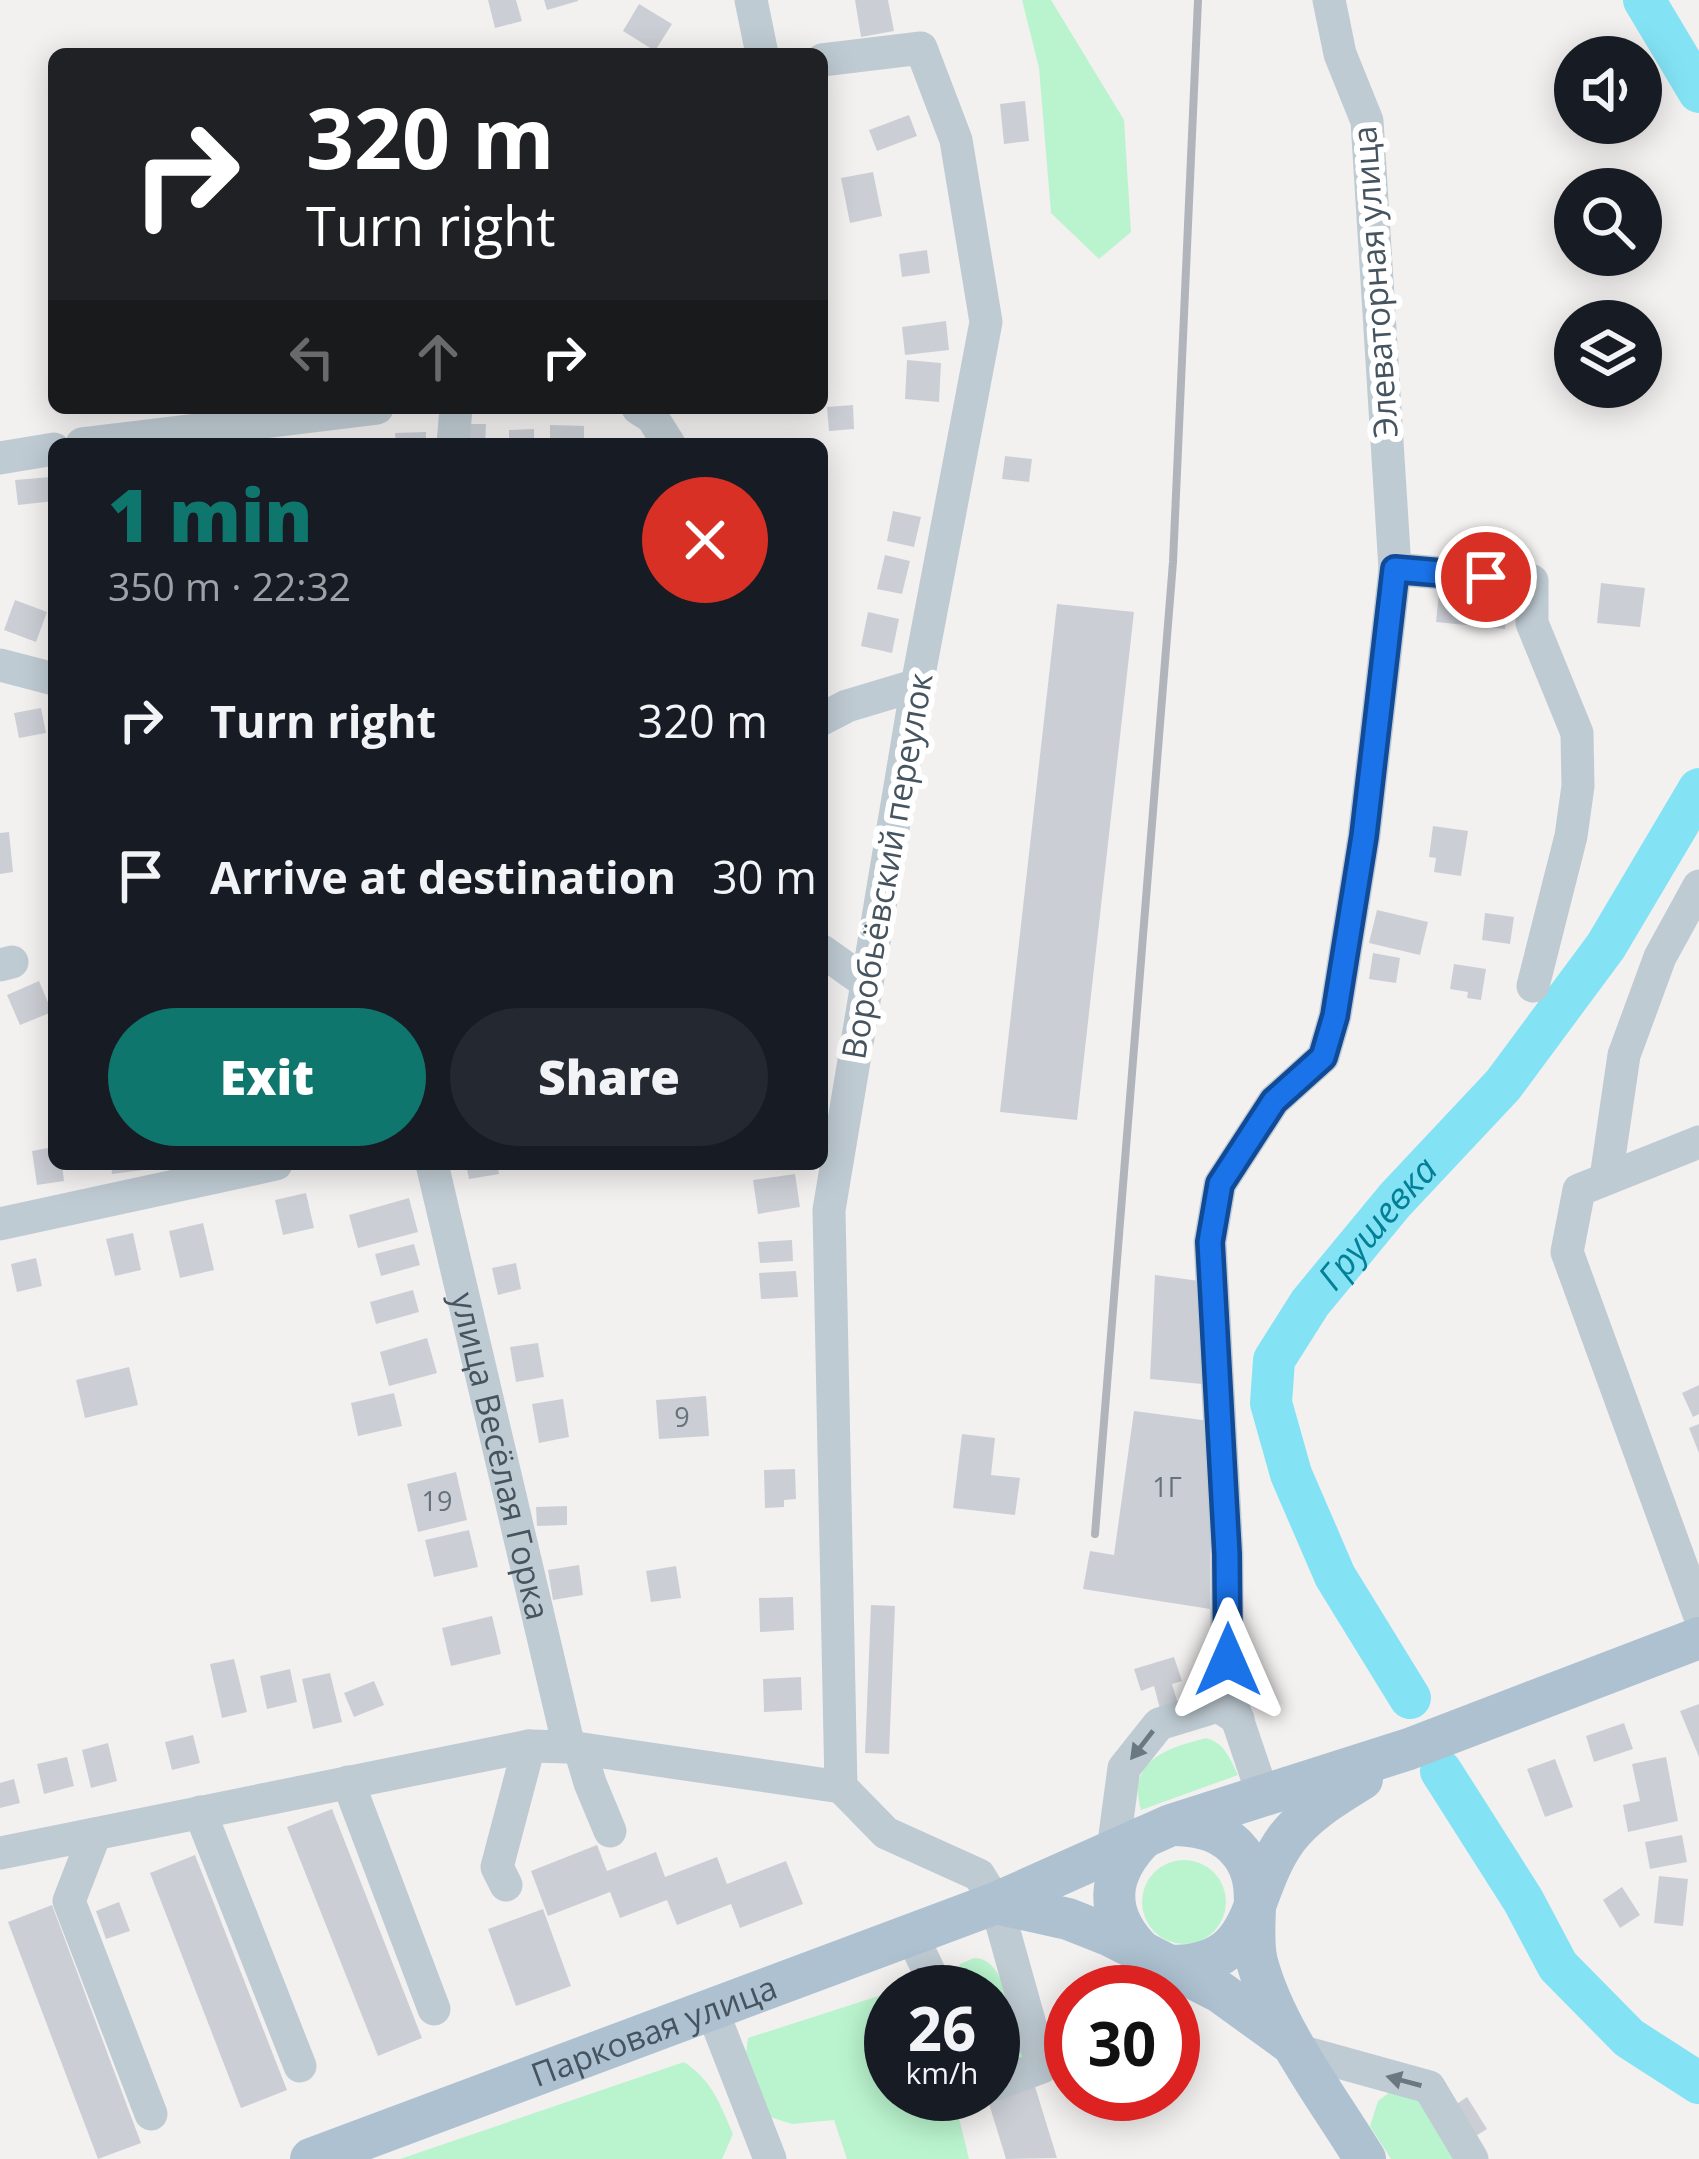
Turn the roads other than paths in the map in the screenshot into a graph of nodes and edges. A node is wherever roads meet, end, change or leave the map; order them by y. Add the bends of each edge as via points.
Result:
1 (751, 0) edge
2 (1329, 0) edge
3 (761, 48) edge
4 (828, 59) edge
5 (328, 414) edge
6 (647, 414) edge
7 (131, 438) edge
8 (665, 438) edge
9 (48, 450) edge
10 (0, 458) edge
11 (1395, 569) junction
12 (0, 665) edge
13 (48, 677) edge
14 (917, 685) junction
15 (828, 716) edge
16 (1699, 886) edge
17 (828, 955) edge
18 (867, 983) junction
19 (1533, 986) dead end
20 (1699, 1142) edge
21 (248, 1170) edge
22 (433, 1170) edge
23 (1593, 1184) junction
24 (0, 1224) edge
25 (1699, 1614) edge
26 (1699, 1638) edge
27 (1238, 1719) junction
28 (529, 1746) junction
29 (574, 1748) junction
30 (1409, 1749) junction
31 (349, 1782) junction
32 (841, 1787) junction
33 (1263, 1795) junction
34 (200, 1812) junction
35 (610, 1831) dead end
36 (95, 1834) junction
37 (1143, 1837) junction
38 (0, 1853) edge
39 (506, 1885) dead end
40 (995, 1903) junction
41 (1255, 1910) junction
42 (911, 1934) junction
43 (1157, 1960) junction
44 (926, 1965) edge
45 (1013, 1965) edge
46 (1020, 1990) edge
47 (434, 2009) dead end
48 (712, 2010) junction
49 (1299, 2051) junction
50 (300, 2066) dead end
51 (1020, 2075) edge
52 (151, 2114) dead end
53 (310, 2159) edge
54 (770, 2159) edge
55 (1365, 2159) edge
56 (1472, 2159) edge

1 - 3 street
2 - 11 street, Элеваторная улица via 1366,122
4 - 14 street, Воробьёвский переулок via 922,48 956,140 986,322
5 - 7 street
6 - 8 street
9 - 10 street
11 - 19 street via 1532,581 1532,623 1577,733 1578,786
11 - 27 street, Элеваторная улица via 1335,1016 1323,1057 1274,1101 1220,1184 1210,1242 1228,1689
12 - 13 street
14 - 15 street
14 - 18 street, Воробьёвский переулок
16 - 23 street via 1660,957 1624,1055
17 - 18 street
18 - 32 street, Воробьёвский переулок via 829,1210
20 - 23 street
21 - 24 street
22 - 29 street, улица Весёлая Горка
23 - 25 street via 1567,1252
26 - 30 main road
27 - 33 street, Элеваторная улица
27 -> 37 street via 1218,1706 1159,1724 1124,1768
28 - 29 street
28 - 31 street
28 - 39 street via 497,1867
29 - 32 street
29 - 35 street, улица Весёлая Горка
30 - 33 main road, Парковая улица
30 - 41 main road via 1304,1819 1263,1879
31 - 34 street
31 - 47 street
32 - 40 street via 886,1833 979,1875
33 - 37 main road, Парковая улица
34 - 36 street
34 - 50 street
36 - 38 street
36 - 52 street via 69,1900
37 - 40 main road, Парковая улица
37 - 41 main road via 1199,1826 1225,1836 1255,1882
37 - 43 main road via 1125,1856 1114,1909 1125,1935
40 - 42 main road, Парковая улица
40 - 43 main road via 1068,1919
40 - 45 street
41 - 43 main road via 1224,1955 1198,1966
41 - 49 main road via 1256,1959
42 - 44 street
42 - 48 main road, Парковая улица
43 - 49 main road via 1259,2017
46 - 51 street via 1042,2067
48 - 53 main road, Парковая улица
48 - 54 street
49 - 55 main road
56 -> 49 street via 1430,2087

